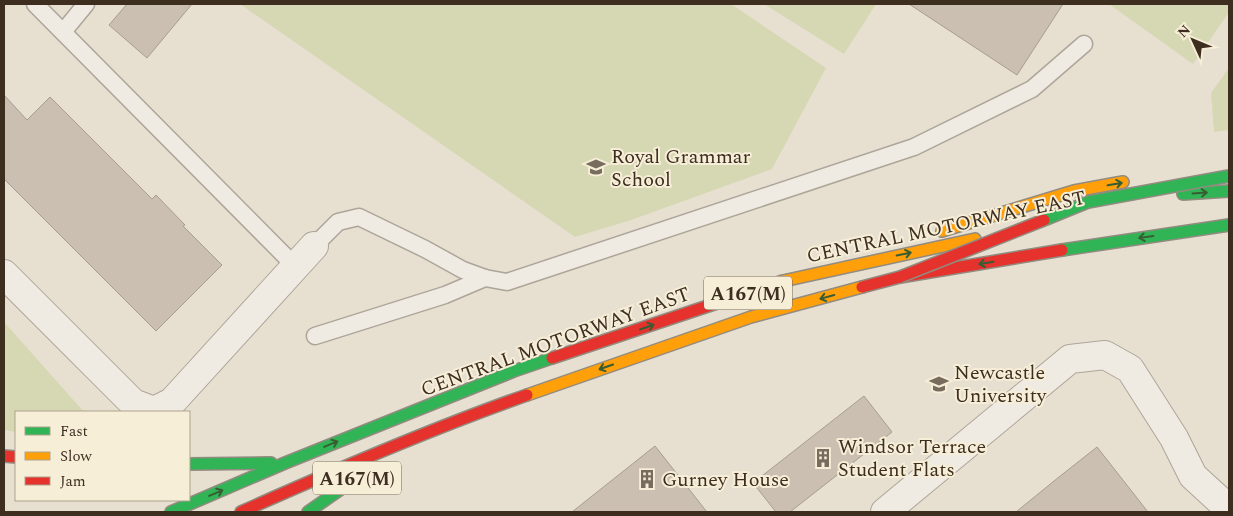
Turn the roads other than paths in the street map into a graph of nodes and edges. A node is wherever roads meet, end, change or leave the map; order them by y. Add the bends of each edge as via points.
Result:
1 (35, 4) edge
2 (86, 4) edge
3 (63, 32) junction
4 (1084, 44) dead end
5 (1229, 176) edge
6 (1132, 181) dead end
7 (1229, 191) edge
8 (1229, 225) edge
9 (933, 234) dead end
10 (905, 243) dead end
11 (314, 246) joint
12 (296, 267) junction
13 (4, 274) edge
14 (900, 277) junction
15 (485, 278) junction
16 (783, 281) junction
17 (315, 336) dead end
18 (406, 443) junction
19 (286, 463) junction
20 (190, 464) edge
21 (303, 484) junction
22 (238, 500) dead end
23 (210, 508) dead end
24 (1229, 509) edge
25 (172, 512) edge
26 (192, 512) edge
27 (241, 512) edge
28 (308, 512) edge
29 (885, 512) edge

1 - 3 lane
2 - 3 lane
3 - 12 lane
4 - 15 lane via 1032,89 914,147 507,282
5 - 14 highway, A167(M), bridge via 1088,202
9 -> 6 highway via 1074,190
16 -> 7 highway, CENTRAL MOTORWAY EAST / A167(M) via 1180,194
8 -> 14 highway, CENTRAL MOTORWAY EAST / A167(M), bridge
10 - 16 highway, A167(M)
11 - 12 street
11 - 15 lane via 338,222 360,217
12 - 13 street via 172,402 154,411 133,403
14 -> 18 highway, CENTRAL MOTORWAY EAST / A167(M) via 752,317 487,409
15 - 17 lane via 445,295
19 -> 16 highway, CENTRAL MOTORWAY EAST / A167(M) via 514,371
18 - 21 highway, CENTRAL MOTORWAY EAST / A167(M)
18 - 28 highway, A167(M)
19 - 20 highway, A167(M)
25 -> 19 highway, CENTRAL MOTORWAY EAST / A167(M)
21 - 22 highway, A167(M)
21 - 27 highway, CENTRAL MOTORWAY EAST / A167(M)
23 - 26 highway
24 - 29 street via 1193,476 1174,438 1130,369 1105,355 1070,359

